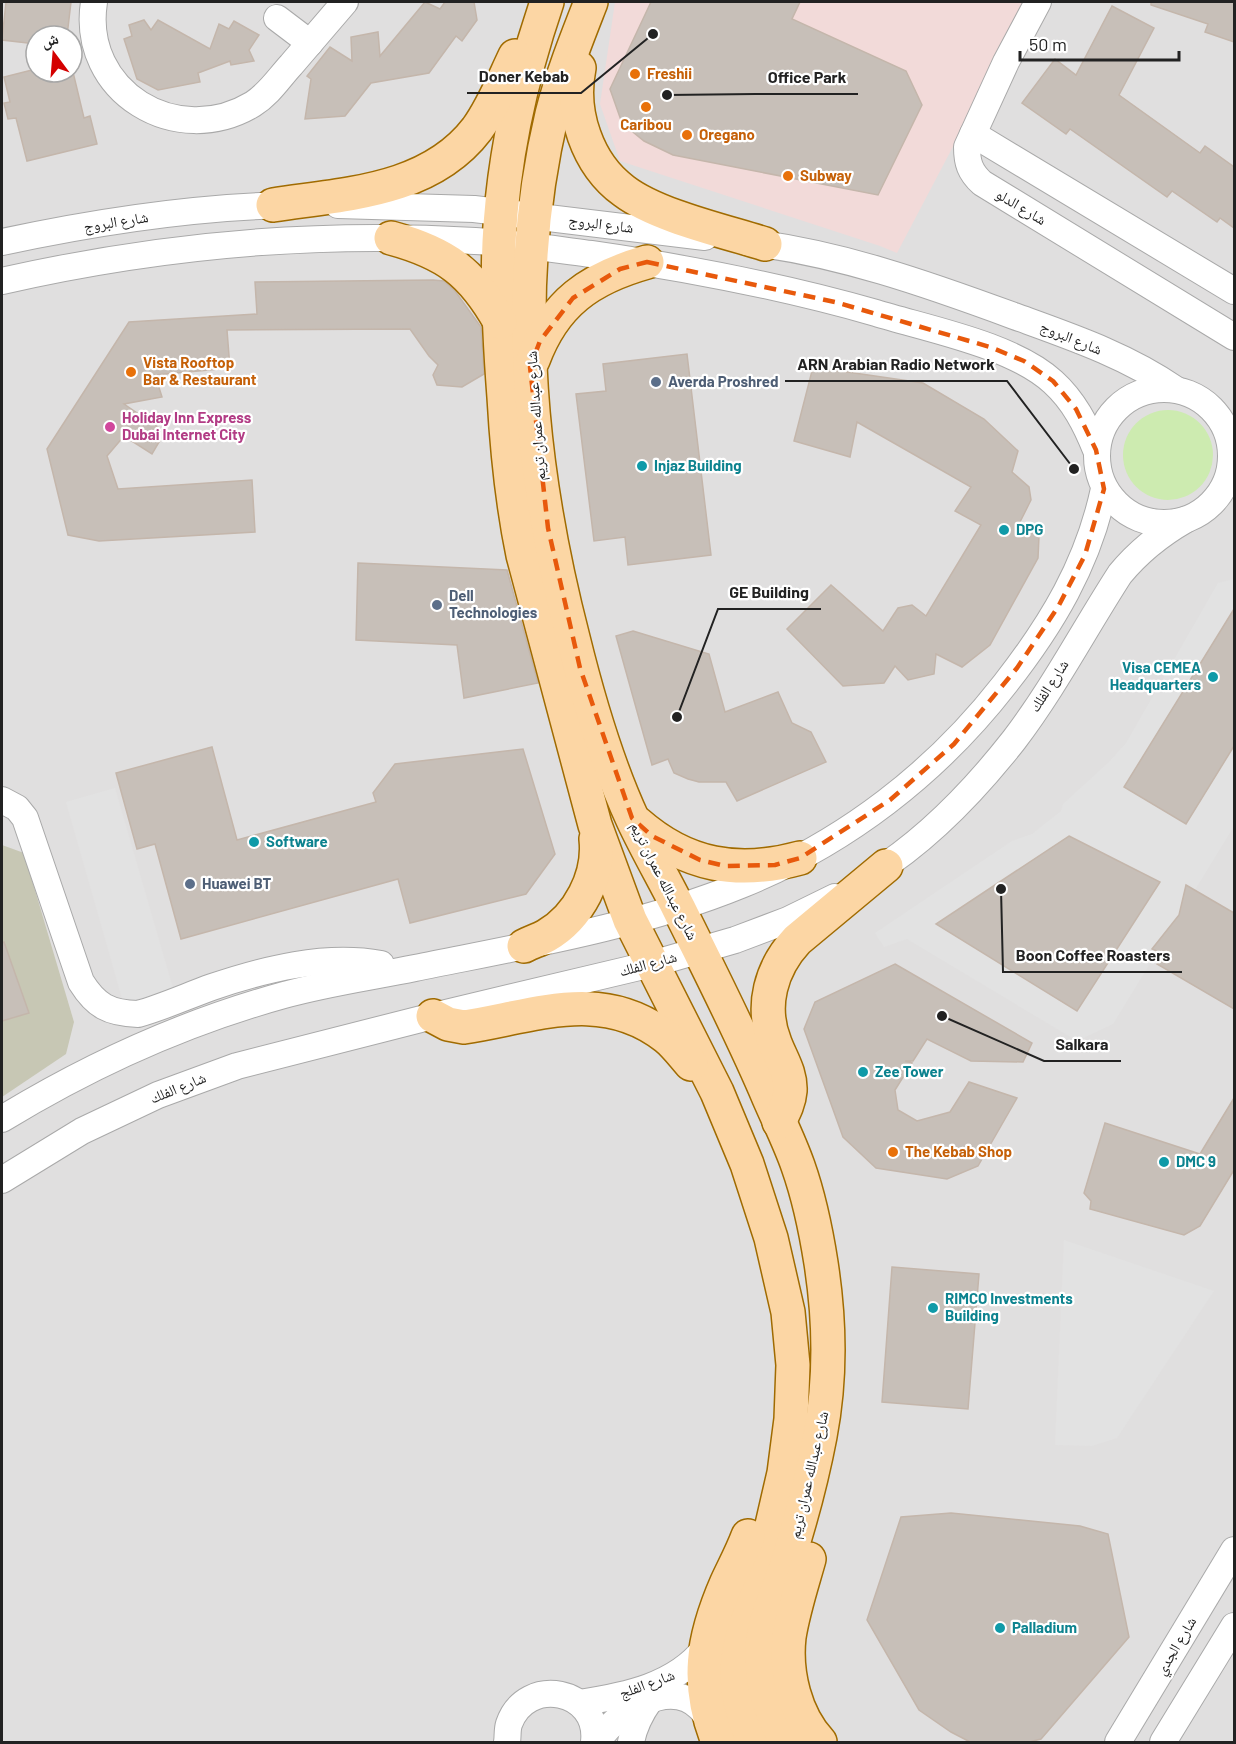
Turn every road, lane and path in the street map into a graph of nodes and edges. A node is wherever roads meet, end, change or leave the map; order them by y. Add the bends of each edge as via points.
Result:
1 (94, 2) edge
2 (345, 2) edge
3 (547, 2) edge
4 (592, 2) edge
5 (1038, 2) edge
6 (277, 18) dead end
7 (310, 42) junction
8 (973, 134) junction
9 (273, 205) junction
10 (500, 228) junction
11 (534, 231) junction
12 (391, 238) junction
13 (2, 242) edge
14 (765, 244) junction
15 (647, 262) junction
16 (2, 281) edge
17 (1234, 291) edge
18 (500, 322) junction
19 (1234, 337) edge
20 (530, 367) junction
21 (1175, 389) junction
22 (1210, 406) junction
23 (1234, 417) edge
24 (1096, 450) junction
25 (1104, 489) junction
26 (1234, 504) edge
27 (1195, 515) junction
28 (2, 800) edge
29 (632, 818) junction
30 (595, 825) junction
31 (800, 858) junction
32 (886, 866) junction
33 (678, 907) junction
34 (630, 920) junction
35 (524, 945) junction
36 (699, 950) junction
37 (652, 964) junction
38 (411, 969) junction
39 (433, 1016) junction
40 (717, 1092) junction
41 (2, 1119) edge
42 (779, 1122) junction
43 (2, 1180) edge
44 (794, 1365) junction
45 (820, 1436) junction
46 (1234, 1550) edge
47 (1234, 1626) edge
48 (1188, 1627) junction
49 (705, 1648) junction
50 (650, 1700) junction
51 (579, 1703) junction
52 (1176, 1721) junction
53 (715, 1733) edge
54 (507, 1743) edge
55 (595, 1743) edge
56 (631, 1743) edge
57 (753, 1743) edge
58 (787, 1743) edge
59 (820, 1743) edge
60 (1118, 1743) edge
61 (1163, 1743) edge

1 - 7 street via 92,24 96,44 113,80 142,106 179,120 219,119 255,102
2 - 7 street
3 - 9 main road via 492,107 456,152 429,170 398,183
3 - 10 main road, شارع عبدالله عمران تريم via 514,117
4 - 11 main road, شارع عبدالله عمران تريم via 552,114
4 - 14 main road via 576,81 577,110 584,138 597,163 623,190 656,209
5 - 8 street, شارع الدلو
6 - 7 street
8 - 17 street
8 - 19 street, شارع الدلو via 967,147 967,161 972,174 982,183
9 - 10 street, شارع البروج via 474,209
9 - 13 street, شارع البروج via 161,215
10 - 11 street, شارع البروج
10 - 12 street, شارع البروج
10 - 18 main road, شارع عبدالله عمران تريم
11 - 14 street, شارع البروج
11 - 15 street, شارع البروج
11 - 20 main road, شارع عبدالله عمران تريم
12 - 16 street, شارع البروج via 218,246 131,256
12 - 18 main road via 444,258 486,297
14 - 21 street, شارع البروج via 852,262 927,284 1114,355
15 - 20 main road via 620,269 573,298 544,334
15 - 24 street, شارع البروج via 835,302 990,347 1023,361 1053,381 1076,409
18 - 30 main road, شارع عبدالله عمران تريم via 516,521
20 - 29 main road, شارع عبدالله عمران تريم via 536,448 560,583 595,719
21 - 22 street
21 - 24 street via 1153,389 1131,397 1114,410 1101,429
22 - 23 street
22 - 27 street via 1224,424 1231,447 1230,470 1221,492
24 - 25 street via 1097,470
25 - 27 street via 1119,507 1138,519 1162,524
25 - 31 street via 1095,528 1073,582 1023,660 987,707 954,744 890,801
26 - 27 street
27 - 32 street, شارع الفلك via 1152,541 1120,574 1014,739 929,831
28 - 38 street via 25,818 74,964 90,997 120,1014 146,1012 241,978 291,966 373,962
29 - 31 main road via 675,850 725,866 775,865
29 - 33 main road, شارع عبدالله عمران تريم
30 - 34 main road, شارع عبدالله عمران تريم
30 - 35 main road via 593,877 581,902 547,936
31 - 33 street via 741,885
32 - 36 street, شارع الفلك via 788,920
32 - 42 main road via 797,940 771,980 768,1012 775,1043 789,1075 790,1091
33 - 34 street
33 - 36 main road, شارع عبدالله عمران تريم
34 - 35 street
34 - 37 main road, شارع عبدالله عمران تريم
35 - 38 street
36 - 37 street, شارع الفلك
36 - 42 main road, شارع عبدالله عمران تريم via 751,1054
37 - 39 street, شارع الفلك
37 - 40 main road, شارع عبدالله عمران تريم
38 - 41 street via 294,993 220,1016 85,1074
39 - 40 main road via 464,1027 566,1008 619,1012 644,1022 667,1038
39 - 43 street, شارع الفلك via 237,1066 187,1083 82,1131
40 - 44 main road, شارع عبدالله عمران تريم via 747,1164 771,1238 788,1312
42 - 45 main road, شارع عبدالله عمران تريم via 798,1166 821,1263 828,1366
44 - 49 main road via 780,1389 773,1451 762,1499 726,1584
44 - 57 main road, شارع عبدالله عمران تريم via 784,1473 772,1525 732,1649 733,1686
45 - 58 main road, شارع عبدالله عمران تريم via 806,1500 765,1625 765,1689 774,1720
45 - 59 main road via 827,1452 827,1486 789,1636 789,1663 792,1689
46 - 48 street, شارع الجدي
47 - 52 street
48 - 52 street via 1186,1647 1154,1699 1156,1709
48 - 60 street, شارع الجدي
49 - 51 street, شارع الفلج via 690,1665 671,1677 621,1695
49 - 53 main road via 705,1698
50 - 53 street, شارع الفلج via 676,1697 689,1701 700,1708
50 - 55 street, شارع الفلج via 618,1717
50 - 56 street via 640,1714
51 - 54 street via 551,1693 532,1697 517,1708 508,1725
51 - 55 street via 593,1723
52 - 61 street

